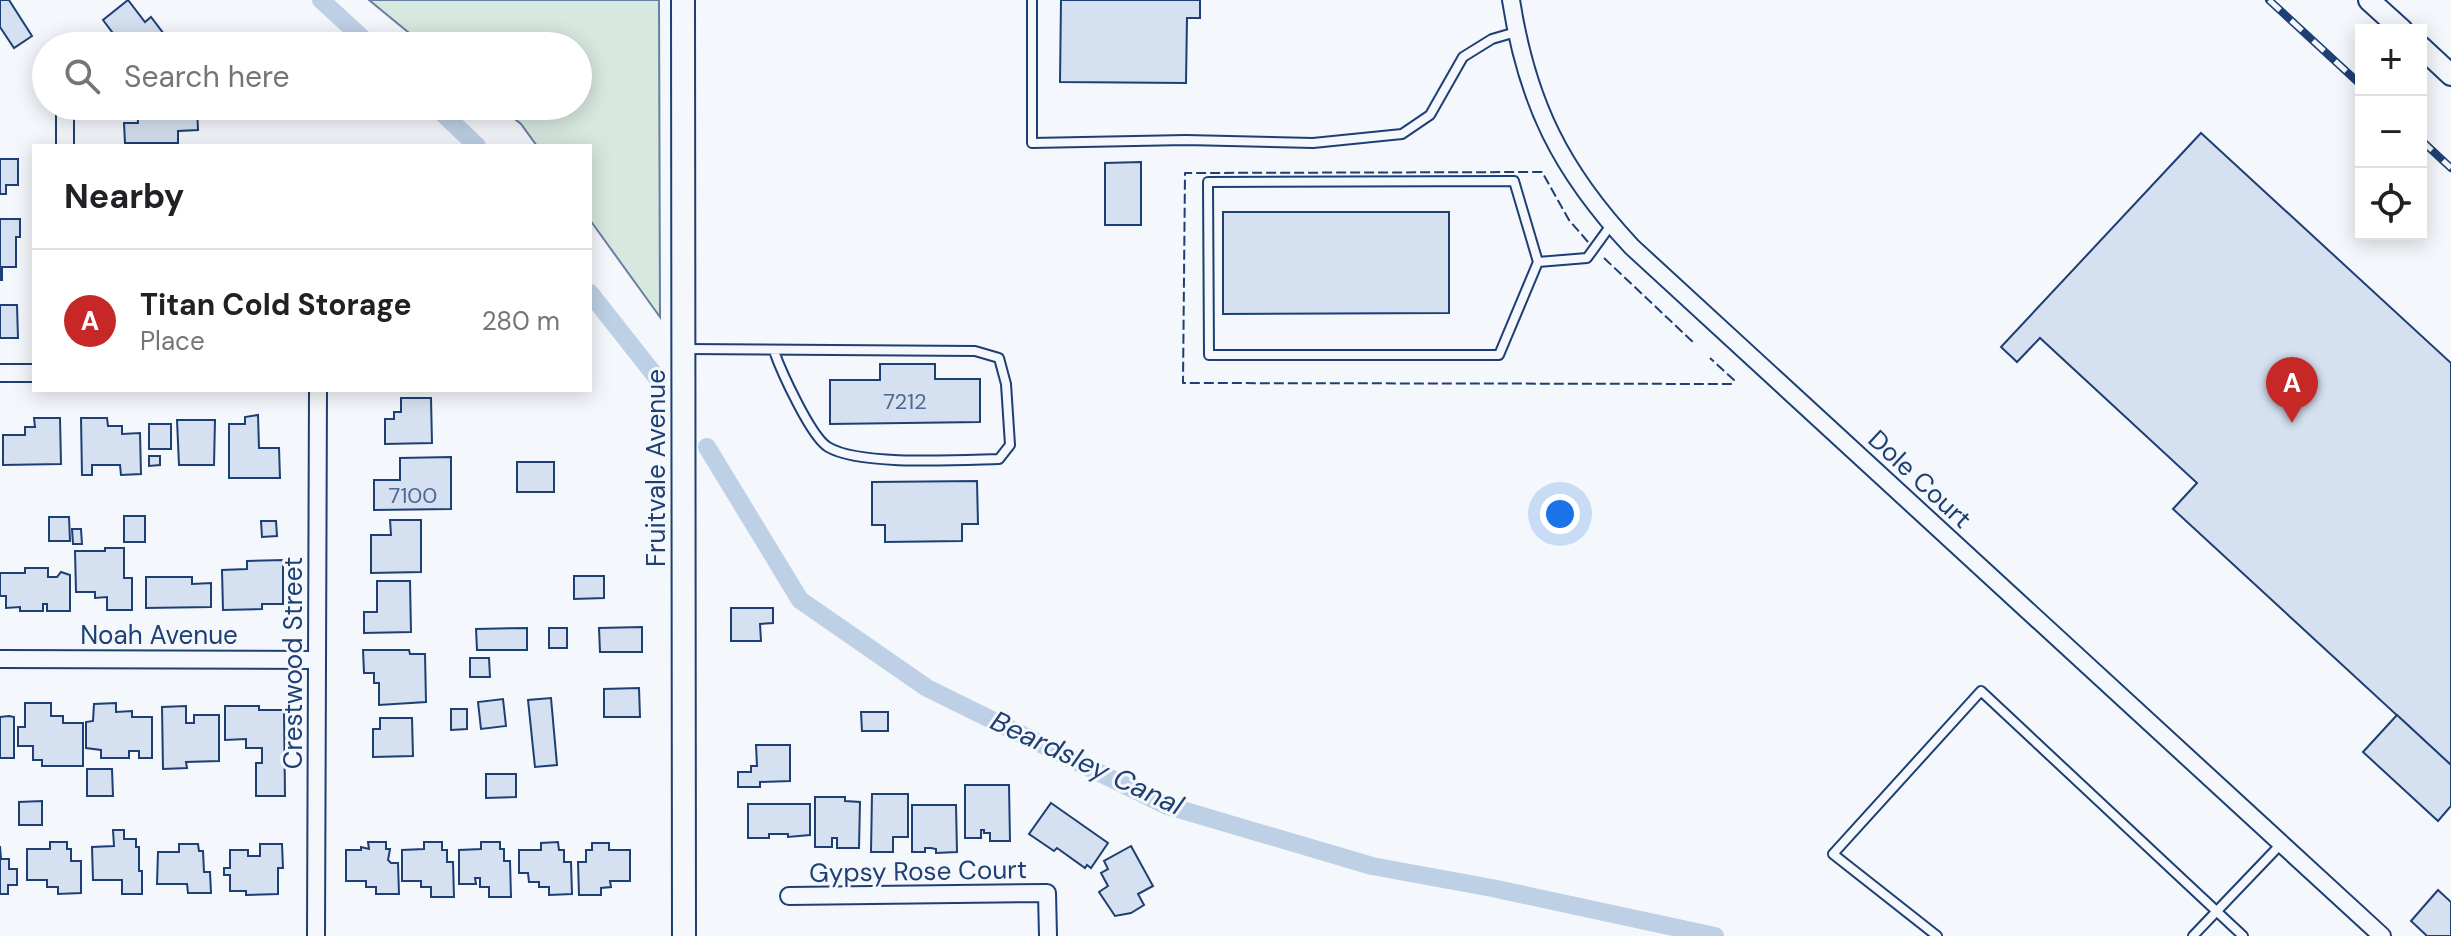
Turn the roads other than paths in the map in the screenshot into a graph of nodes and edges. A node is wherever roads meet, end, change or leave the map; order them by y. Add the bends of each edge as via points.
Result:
1 (683, 0) edge
2 (1032, 0) edge
3 (1511, 0) edge
4 (2369, 0) edge
5 (2395, 24) edge
6 (1516, 32) junction
7 (2427, 53) edge
8 (2451, 75) edge
9 (65, 120) edge
10 (65, 144) edge
11 (1611, 225) junction
12 (1538, 262) junction
13 (684, 349) junction
14 (774, 351) junction
15 (0, 373) edge
16 (32, 373) edge
17 (318, 392) edge
18 (0, 659) edge
19 (317, 660) junction
20 (2281, 844) junction
21 (789, 896) dead end
22 (2218, 910) junction
23 (316, 936) edge
24 (684, 936) edge
25 (1048, 936) edge
26 (1937, 936) edge
27 (2193, 936) edge
28 (2243, 936) edge
29 (2382, 936) edge

1 - 13 main road, Fruitvale Avenue
2 - 6 lane via 1032,143 1313,143 1402,134 1430,115 1463,57
3 - 6 street, Dole Court
4 - 5 street
6 - 11 street, Dole Court via 1526,75 1558,150
7 - 8 street
9 - 10 street
11 - 12 lane via 1587,258
11 - 20 street, Dole Court
12 - 12 lane via 1514,181 1208,182 1209,355 1499,355
13 - 14 lane
13 - 24 main road, Fruitvale Avenue
14 - 14 lane via 786,384 825,445 851,456 999,459 1010,445 999,358 975,351
15 - 16 street
17 - 19 street, Crestwood Street
18 - 19 street, Noah Avenue
19 - 23 street, Crestwood Street
20 - 22 lane
20 - 29 street, Dole Court
21 - 25 street, Gypsy Rose Court via 1047,893
22 - 26 lane via 1981,691 1833,854
22 - 27 lane
22 - 28 lane

